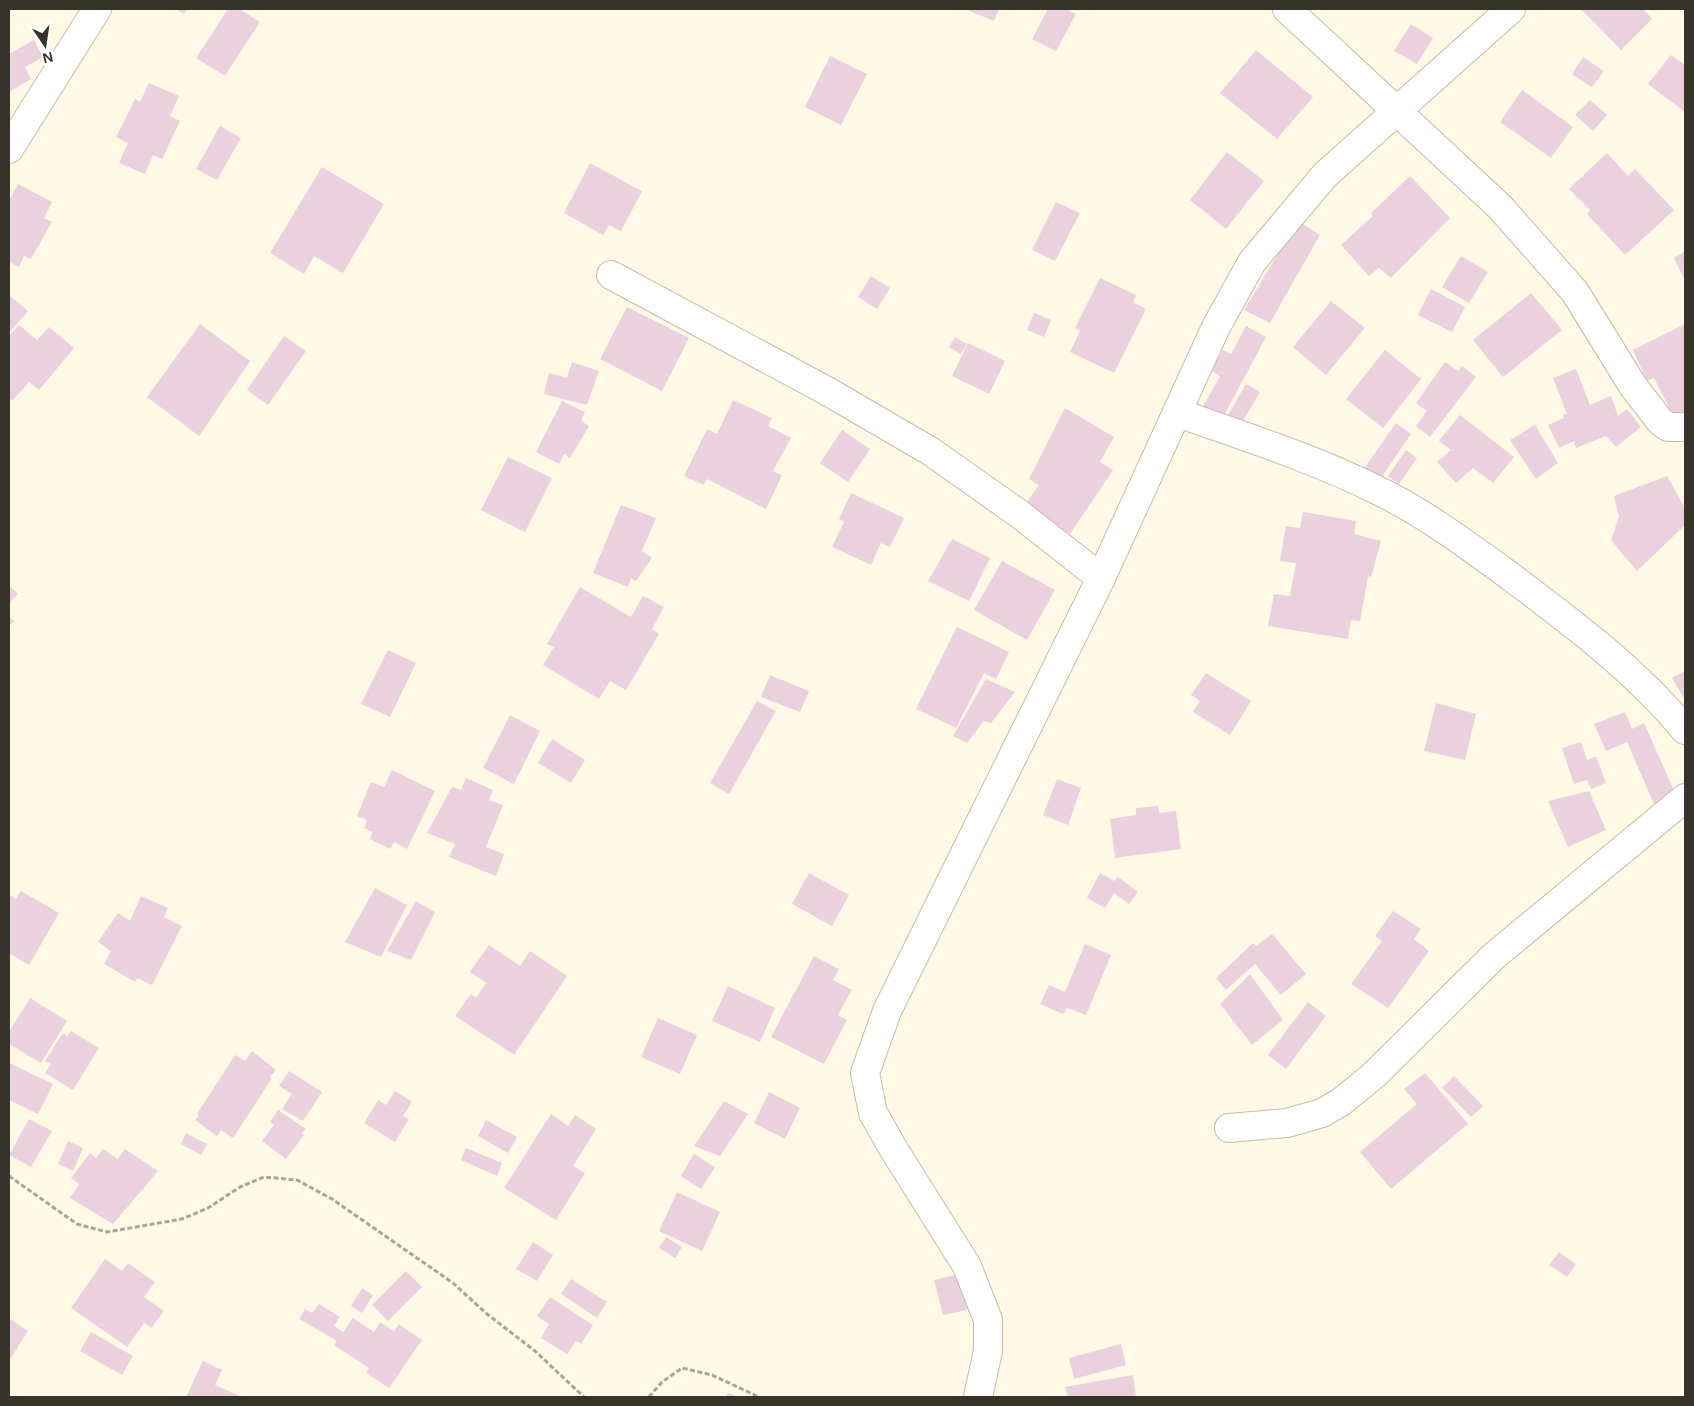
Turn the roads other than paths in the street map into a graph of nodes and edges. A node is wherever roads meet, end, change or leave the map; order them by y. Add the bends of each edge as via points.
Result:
1 (97, 9) edge
2 (1287, 9) edge
3 (1511, 9) edge
4 (1395, 111) junction
5 (9, 149) edge
6 (611, 275) dead end
7 (1178, 413) junction
8 (1685, 427) edge
9 (1101, 578) junction
10 (1685, 730) edge
11 (1685, 798) edge
12 (1229, 1128) dead end
13 (978, 1397) edge

1 - 5 street
2 - 4 street
3 - 4 street
4 - 7 street via 1325,175 1252,262 1216,326
4 - 8 street via 1500,207 1575,292 1633,386 1660,421 1668,427
6 - 9 street via 827,391 930,451 1018,513
7 - 9 street
7 - 10 street via 1296,455 1379,490 1426,515 1546,603 1624,667 1663,703
9 - 13 street via 887,1011 865,1072 873,1113 967,1266 988,1320 988,1351
11 - 12 street via 1494,956 1374,1075 1341,1102 1322,1113 1287,1124

